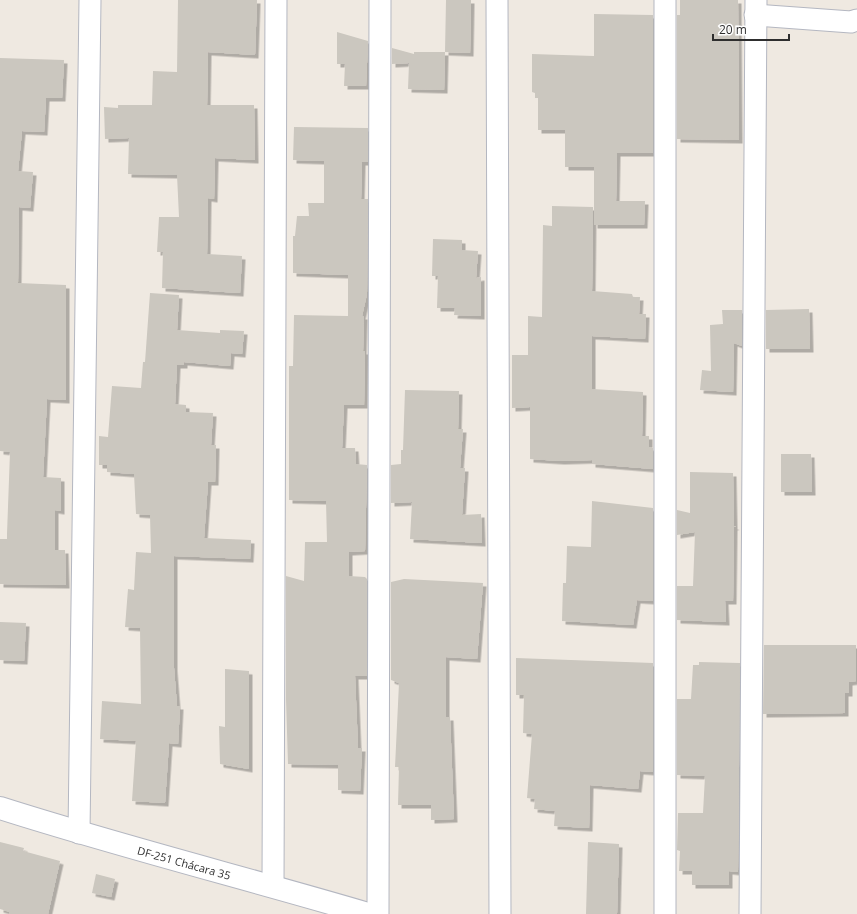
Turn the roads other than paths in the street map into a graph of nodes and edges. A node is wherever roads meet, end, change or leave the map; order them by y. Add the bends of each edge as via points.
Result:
1 (90, 0) edge
2 (276, 0) edge
3 (380, 0) edge
4 (497, 0) edge
5 (665, 0) edge
6 (756, 7) edge
7 (857, 20) edge
8 (0, 808) edge
9 (79, 833) junction
10 (272, 886) junction
11 (368, 914) edge
12 (378, 914) edge
13 (500, 914) edge
14 (665, 914) edge
15 (750, 914) edge

1 - 9 street
2 - 10 street
3 - 12 street
4 - 13 street
5 - 14 street
6 - 7 street via 851,22
6 - 15 street
8 - 9 street, DF-251 Chácara 35
9 - 10 street, DF-251 Chácara 35
10 - 11 street, DF-251 Chácara 35

